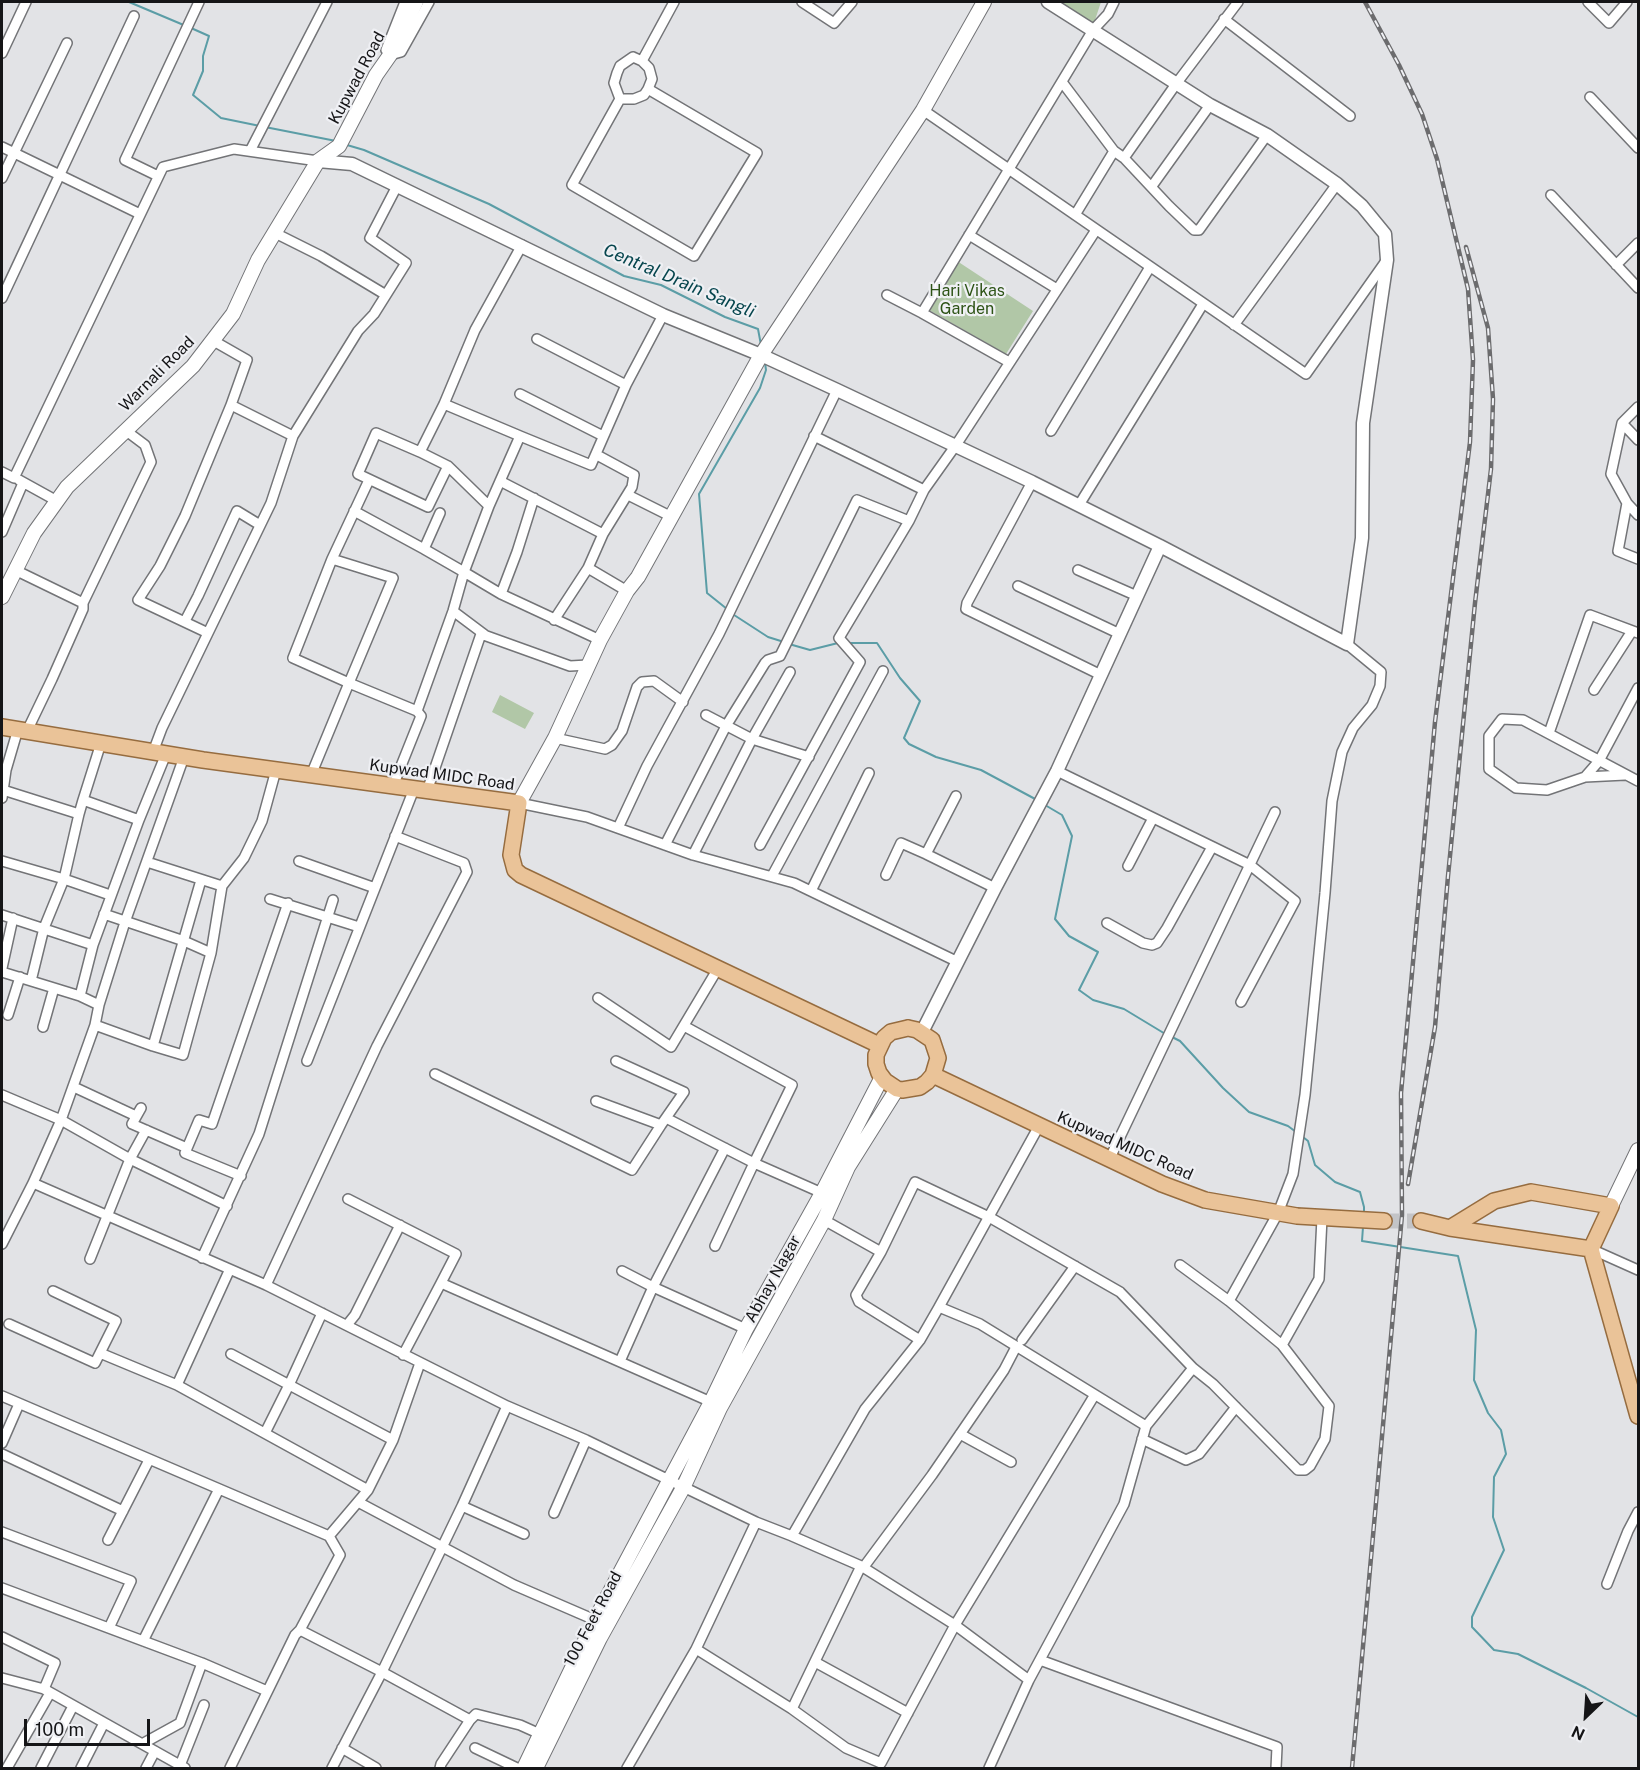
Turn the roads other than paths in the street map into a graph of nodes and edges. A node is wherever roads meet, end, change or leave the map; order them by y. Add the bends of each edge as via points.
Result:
1 (26, 2) edge
2 (199, 2) edge
3 (327, 2) edge
4 (429, 2) edge
5 (674, 2) edge
6 (802, 2) edge
7 (852, 2) edge
8 (984, 2) edge
9 (1048, 2) edge
10 (1114, 2) edge
11 (1588, 2) edge
12 (1627, 2) edge
13 (411, 3) edge
14 (1235, 3) edge
15 (134, 16) dead end
16 (1224, 19) junction
17 (1094, 30) junction
18 (67, 43) dead end
19 (2, 53) edge
20 (390, 55) junction
21 (642, 61) junction
22 (376, 75) junction
23 (1062, 82) junction
24 (1176, 84) junction
25 (648, 89) junction
26 (1590, 97) dead end
27 (620, 99) junction
28 (1210, 105) junction
29 (923, 110) junction
30 (1350, 116) dead end
31 (1267, 135) junction
32 (2, 147) edge
33 (1638, 148) edge
34 (1114, 151) junction
35 (250, 152) junction
36 (14, 153) junction
37 (1124, 158) junction
38 (318, 161) junction
39 (1009, 170) junction
40 (59, 175) junction
41 (158, 176) junction
42 (2, 178) edge
43 (1337, 184) junction
44 (397, 186) junction
45 (1152, 186) junction
46 (1551, 195) dead end
47 (141, 214) junction
48 (1075, 215) junction
49 (1096, 230) junction
50 (274, 233) junction
51 (969, 235) junction
52 (1638, 243) edge
53 (522, 245) junction
54 (1387, 260) junction
55 (1616, 265) junction
56 (1150, 267) junction
57 (1638, 288) edge
58 (1057, 290) junction
59 (386, 295) junction
60 (887, 295) dead end
61 (2, 298) edge
62 (1203, 304) junction
63 (922, 312) junction
64 (663, 315) junction
65 (1234, 325) junction
66 (537, 339) dead end
67 (213, 340) junction
68 (761, 355) junction
69 (1009, 362) junction
70 (626, 385) junction
71 (837, 390) junction
72 (520, 394) dead end
73 (444, 404) junction
74 (231, 405) junction
75 (1638, 407) edge
76 (1622, 423) junction
77 (125, 430) junction
78 (1051, 430) dead end
79 (293, 436) junction
80 (520, 436) junction
81 (603, 436) junction
82 (814, 436) junction
83 (1638, 440) edge
84 (956, 446) junction
85 (420, 452) junction
86 (597, 455) junction
87 (448, 466) junction
88 (2, 472) edge
89 (14, 478) junction
90 (369, 480) junction
91 (500, 481) junction
92 (1032, 482) junction
93 (23, 483) junction
94 (924, 490) junction
95 (628, 495) junction
96 (534, 498) junction
97 (57, 501) junction
98 (1627, 503) junction
99 (1079, 505) junction
100 (489, 506) junction
101 (354, 510) junction
102 (440, 513) dead end
103 (1638, 515) edge
104 (672, 517) junction
105 (909, 521) junction
106 (260, 525) junction
107 (2, 532) edge
108 (603, 534) junction
109 (1160, 546) junction
110 (424, 549) junction
111 (332, 558) junction
112 (1638, 559) edge
113 (588, 568) junction
114 (15, 570) junction
115 (1078, 570) dead end
116 (464, 572) junction
117 (1018, 586) dead end
118 (627, 591) junction
119 (501, 594) junction
120 (1137, 596) junction
121 (2, 597) edge
122 (83, 603) junction
123 (453, 611) junction
124 (554, 620) junction
125 (185, 621) junction
126 (1635, 632) edge
127 (208, 633) junction
128 (1120, 634) junction
129 (485, 635) junction
130 (600, 640) junction
131 (1347, 644) junction
132 (588, 664) junction
133 (883, 671) dead end
134 (790, 672) dead end
135 (1101, 675) junction
136 (349, 683) junction
137 (1638, 688) edge
138 (1594, 690) dead end
139 (683, 702) junction
140 (417, 711) junction
141 (706, 715) dead end
142 (726, 726) junction
143 (2, 727) edge
144 (23, 730) junction
145 (1549, 733) junction
146 (555, 738) junction
147 (752, 739) junction
148 (101, 743) junction
149 (159, 753) junction
150 (184, 757) junction
151 (809, 757) junction
152 (1599, 761) junction
153 (276, 770) junction
154 (1057, 771) junction
155 (869, 773) dead end
156 (311, 775) junction
157 (1625, 775) junction
158 (1585, 777) junction
159 (1638, 781) edge
160 (393, 786) junction
161 (421, 790) junction
162 (2, 794) edge
163 (957, 796) dead end
164 (83, 800) junction
165 (519, 803) junction
166 (1275, 812) dead end
167 (80, 814) junction
168 (1153, 818) junction
169 (139, 820) junction
170 (618, 828) junction
171 (395, 836) junction
172 (760, 845) dead end
173 (665, 846) junction
174 (1212, 846) junction
175 (926, 854) junction
176 (693, 855) junction
177 (2, 861) edge
178 (299, 861) dead end
179 (147, 862) junction
180 (1250, 865) junction
181 (1128, 866) dead end
182 (886, 875) dead end
183 (772, 876) junction
184 (64, 879) junction
185 (201, 880) junction
186 (222, 886) junction
187 (375, 888) junction
188 (995, 888) junction
189 (811, 891) junction
190 (111, 895) junction
191 (270, 898) dead end
192 (333, 900) dead end
193 (288, 903) junction
194 (104, 914) junction
195 (2, 915) edge
196 (328, 917) junction
197 (13, 918) junction
198 (125, 922) junction
199 (1107, 923) dead end
200 (359, 927) junction
201 (44, 928) junction
202 (184, 941) junction
203 (93, 945) junction
204 (211, 953) junction
205 (958, 962) junction
206 (2, 970) edge
207 (717, 970) junction
208 (21, 978) junction
209 (31, 981) junction
210 (54, 988) junction
211 (80, 996) junction
212 (598, 998) dead end
213 (1241, 1002) dead end
214 (99, 1005) junction
215 (8, 1015) dead end
216 (95, 1025) junction
217 (684, 1026) junction
218 (43, 1027) dead end
219 (921, 1034) junction
220 (879, 1045) junction
221 (153, 1047) junction
222 (307, 1061) dead end
223 (616, 1061) dead end
224 (435, 1074) dead end
225 (933, 1075) junction
226 (882, 1077) junction
227 (76, 1089) dead end
228 (897, 1089) junction
229 (2, 1095) edge
230 (596, 1101) dead end
231 (61, 1120) junction
232 (664, 1122) junction
233 (1039, 1126) junction
234 (146, 1130) junction
235 (187, 1148) junction
236 (725, 1148) junction
237 (1638, 1150) edge
238 (130, 1160) junction
239 (1109, 1160) junction
240 (754, 1163) junction
241 (240, 1176) junction
242 (33, 1183) junction
243 (822, 1193) junction
244 (348, 1199) dead end
245 (227, 1206) junction
246 (1611, 1206) junction
247 (1278, 1213) junction
248 (107, 1215) junction
249 (989, 1217) junction
250 (1322, 1218) junction
251 (824, 1220) junction
252 (1384, 1221) tunnel mouth
253 (1421, 1221) tunnel mouth
254 (400, 1226) junction
255 (1450, 1228) junction
256 (2, 1244) edge
257 (715, 1246) dead end
258 (1591, 1249) junction
259 (881, 1252) junction
260 (202, 1258) junction
261 (90, 1259) dead end
262 (1180, 1265) dead end
263 (1075, 1266) junction
264 (1638, 1270) edge
265 (229, 1271) junction
266 (622, 1271) dead end
267 (441, 1283) junction
268 (266, 1286) junction
269 (653, 1287) junction
270 (53, 1291) dead end
271 (1229, 1301) junction
272 (939, 1307) junction
273 (321, 1313) junction
274 (9, 1324) dead end
275 (347, 1325) junction
276 (746, 1329) junction
277 (920, 1340) junction
278 (1019, 1343) junction
279 (1282, 1345) junction
280 (100, 1353) junction
281 (231, 1354) dead end
282 (403, 1355) junction
283 (621, 1359) dead end
284 (420, 1363) junction
285 (1193, 1368) junction
286 (177, 1385) junction
287 (289, 1385) junction
288 (2, 1396) edge
289 (1094, 1396) junction
290 (711, 1402) junction
291 (19, 1404) junction
292 (507, 1406) junction
293 (1236, 1407) junction
294 (1638, 1416) edge
295 (1146, 1426) junction
296 (265, 1433) junction
297 (960, 1434) junction
298 (1142, 1439) junction
299 (393, 1440) junction
300 (585, 1440) junction
301 (2, 1443) edge
302 (2, 1454) edge
303 (149, 1460) junction
304 (1011, 1462) dead end
305 (668, 1480) junction
306 (683, 1488) junction
307 (219, 1490) junction
308 (368, 1490) junction
309 (358, 1502) junction
310 (462, 1506) junction
311 (123, 1511) junction
312 (1638, 1512) edge
313 (554, 1513) dead end
314 (756, 1522) junction
315 (2, 1532) edge
316 (1628, 1532) junction
317 (524, 1534) dead end
318 (329, 1536) junction
319 (792, 1536) junction
320 (1638, 1537) edge
321 (108, 1540) dead end
322 (443, 1546) junction
323 (862, 1567) junction
324 (1607, 1584) dead end
325 (2, 1588) edge
326 (595, 1620) junction
327 (955, 1625) junction
328 (109, 1628) junction
329 (300, 1630) junction
330 (2, 1637) edge
331 (143, 1641) junction
332 (696, 1649) junction
333 (1040, 1660) junction
334 (815, 1662) junction
335 (202, 1663) junction
336 (382, 1672) junction
337 (2, 1678) edge
338 (1029, 1680) junction
339 (47, 1691) junction
340 (267, 1691) junction
341 (204, 1705) dead end
342 (73, 1706) junction
343 (792, 1709) junction
344 (908, 1713) junction
345 (470, 1720) junction
346 (104, 1723) junction
347 (540, 1734) junction
348 (142, 1744) junction
349 (342, 1748) junction
350 (475, 1748) dead end
351 (155, 1751) junction
352 (8, 1768) edge
353 (41, 1768) edge
354 (81, 1768) edge
355 (146, 1768) edge
356 (181, 1768) edge
357 (230, 1768) edge
358 (332, 1768) edge
359 (376, 1768) edge
360 (440, 1768) edge
361 (517, 1768) edge
362 (524, 1768) edge
363 (536, 1768) edge
364 (627, 1768) edge
365 (988, 1768) edge
366 (1276, 1768) edge

1 - 19 street
2 - 41 street via 125,160
3 - 35 street
4 - 20 street via 401,52
5 - 21 street
6 - 7 street via 834,23
8 - 29 main road
9 - 17 street
10 - 17 street
11 - 12 street via 1609,23
13 - 20 main road, Kupwad Road
13 - 22 street
14 - 16 street
15 - 40 street
16 - 24 street
16 - 30 street
17 - 23 street
17 - 24 street
18 - 36 street
20 - 22 main road, Kupwad Road
21 - 25 street via 652,79
21 - 27 street via 633,57 620,66 614,83
22 - 38 main road, Kupwad Road via 339,146
23 - 34 street
23 - 39 street
24 - 28 street
24 - 37 street
25 - 27 street via 634,99
25 - 27 street via 757,153 694,256 572,185
26 - 33 street
28 - 31 street
28 - 45 street
29 - 39 street
29 - 68 main road
31 - 43 street
31 - 45 street via 1199,230 1194,230
32 - 36 street
34 - 37 street
34 - 48 street
35 - 38 street
35 - 41 street via 234,149 163,167
36 - 40 street
36 - 42 street
37 - 45 street
38 - 44 street via 352,164
38 - 50 main road, Warnali Road
39 - 48 street
39 - 51 street
40 - 47 street
40 - 61 street
41 - 47 street
43 - 54 street via 1385,234
43 - 65 street
44 - 53 street
44 - 59 street via 370,238 406,262
46 - 55 street
47 - 89 street
48 - 49 street
49 - 56 street
49 - 58 street
50 - 59 street
50 - 67 main road, Warnali Road via 233,314
51 - 58 street
51 - 63 street
52 - 55 street
53 - 64 street
53 - 73 street via 475,330
54 - 65 street via 1306,374
54 - 131 street via 1363,423 1362,537
55 - 57 street
56 - 62 street
56 - 78 street
58 - 69 street
59 - 79 street via 358,331
60 - 63 street
62 - 65 street
62 - 99 street
63 - 69 street
64 - 68 street
64 - 70 street
66 - 70 street
67 - 74 street via 247,360
67 - 77 main road, Warnali Road via 193,366
68 - 71 street
68 - 104 main road
69 - 84 street
70 - 81 street
71 - 82 street
71 - 84 street
72 - 81 street
73 - 80 street
73 - 85 street
74 - 79 street
74 - 125 street via 185,516 138,600
75 - 76 street
76 - 83 street
76 - 98 street via 1611,474
77 - 97 main road, Warnali Road
77 - 122 street via 145,445 151,462
79 - 106 street
80 - 86 street via 591,465
80 - 91 street
81 - 86 street
82 - 94 street
82 - 139 street
84 - 92 street
84 - 94 street
85 - 87 street
85 - 90 street via 376,433 357,474
86 - 95 street via 634,475
87 - 90 street via 428,507
87 - 100 street
88 - 89 street
89 - 93 street
90 - 101 street
91 - 96 street
91 - 100 street
92 - 99 street
92 - 135 street via 966,609
93 - 97 street
93 - 107 street
94 - 105 street
95 - 104 street
95 - 108 street
96 - 108 street
96 - 119 street
97 - 114 main road, Warnali Road via 34,533
98 - 103 street
98 - 112 street via 1618,551
99 - 109 street
100 - 116 street
101 - 110 street
101 - 111 street
102 - 110 street
104 - 118 main road
105 - 142 street via 857,500 780,656 765,663
105 - 151 street via 840,638 860,662
106 - 125 street via 237,511
106 - 127 street
108 - 113 street
109 - 120 street
109 - 131 street
110 - 116 street
111 - 136 street via 293,658
111 - 136 street via 393,578
113 - 118 street
113 - 124 street
114 - 121 main road, Warnali Road
114 - 122 street
115 - 120 street
116 - 119 street
116 - 123 street
117 - 128 street
118 - 130 main road
119 - 124 street
120 - 128 street
122 - 144 street via 52,679
123 - 129 street
123 - 140 street
124 - 130 street
125 - 127 street
126 - 138 street
126 - 145 street via 1590,615
127 - 149 street via 162,728
128 - 135 street
129 - 132 street via 570,666
129 - 161 street via 481,634
130 - 132 main road
131 - 247 street via 1381,672 1380,686 1342,752 1332,801 1305,1095 1293,1174
132 - 146 main road
133 - 183 street
134 - 147 street
135 - 154 street
136 - 140 street
136 - 156 street
137 - 152 street
139 - 146 street via 654,681 642,682 622,731 612,745 605,749
139 - 170 street
140 - 160 street via 421,716
141 - 142 street
142 - 147 street
142 - 173 street
143 - 144 main road, Kupwad MIDC Road
144 - 148 main road, Kupwad MIDC Road
144 - 162 street
145 - 152 street
145 - 158 street via 1522,720 1503,719 1489,736 1488,769 1516,788 1547,790
146 - 165 main road
147 - 151 street
147 - 176 street
148 - 149 main road, Kupwad MIDC Road
148 - 164 street
149 - 150 main road, Kupwad MIDC Road
149 - 169 street
150 - 153 main road, Kupwad MIDC Road
150 - 179 street
151 - 172 street
152 - 157 street
152 - 158 street
153 - 156 main road, Kupwad MIDC Road
153 - 186 street via 262,821 244,858
154 - 168 street
154 - 188 street
155 - 189 street
156 - 160 main road, Kupwad MIDC Road
157 - 158 street
157 - 159 street
160 - 161 main road, Kupwad MIDC Road
161 - 165 main road, Kupwad MIDC Road
161 - 171 street
162 - 167 street
163 - 175 street
164 - 167 street
164 - 169 street
165 - 170 street
165 - 207 main road, Kupwad MIDC Road via 511,855 515,870
166 - 180 street
167 - 184 street
168 - 174 street
168 - 181 street
169 - 190 street
170 - 173 street
171 - 187 street
171 - 268 street via 464,863 467,872 377,1046
173 - 176 street
174 - 180 street
174 - 199 street via 1157,943 1143,943
175 - 182 street via 901,843
175 - 188 street
176 - 183 street
177 - 184 street
178 - 187 street
179 - 185 street
179 - 198 street
180 - 213 street via 1295,901
180 - 239 street
183 - 189 street
184 - 190 street
184 - 201 street
185 - 186 street
185 - 202 street
186 - 204 street
187 - 200 street
188 - 205 street
189 - 205 street
190 - 194 street
191 - 193 street
192 - 196 street
193 - 196 street
193 - 235 street via 212,1124 199,1120
194 - 198 street
194 - 203 street
195 - 197 street
196 - 200 street
196 - 241 street via 259,1134
197 - 201 street
197 - 206 street
198 - 202 street
198 - 214 street
200 - 222 street
201 - 203 street
201 - 209 street
202 - 204 street
202 - 221 street
203 - 211 street
204 - 221 street via 183,1055
205 - 219 street
206 - 208 street
207 - 217 street
207 - 220 main road, Kupwad MIDC Road
208 - 209 street
208 - 215 street
209 - 210 street
210 - 211 street
210 - 218 street
211 - 214 street
212 - 217 street via 671,1047
214 - 216 street
216 - 221 street
216 - 231 street
217 - 240 street via 792,1085
219 - 220 main road via 917,1030 899,1029
219 - 225 main road via 936,1049 938,1058
220 - 226 main road via 876,1064
223 - 232 street via 684,1092
224 - 232 street via 632,1170
225 - 228 main road via 920,1087
225 - 233 main road, Kupwad MIDC Road
226 - 228 main road
226 - 243 main road
227 - 234 street via 139,1112 132,1124
228 - 251 main road, Abhay Nagar via 848,1167
229 - 231 street
230 - 232 street
231 - 238 street
231 - 242 street
232 - 236 street
233 - 239 main road, Kupwad MIDC Road
233 - 249 street
234 - 235 street
234 - 238 street
235 - 241 street via 185,1153
236 - 240 street
236 - 269 street
237 - 246 main road
238 - 245 street
238 - 248 street
239 - 247 main road, Kupwad MIDC Road via 1205,1200
240 - 243 street
240 - 257 street
241 - 245 street
242 - 248 street
242 - 256 street
243 - 276 main road
244 - 254 street
245 - 260 street
246 - 255 main road via 1531,1192 1494,1201
246 - 258 main road
247 - 250 main road, Kupwad MIDC Road
247 - 271 street
248 - 260 street
248 - 261 street
249 - 259 street via 915,1182
249 - 263 street
249 - 272 street
250 - 252 main road, Kupwad MIDC Road
250 - 279 street via 1319,1278
251 - 259 street
251 - 306 main road, Abhay Nagar via 720,1408
253 - 255 main road
254 - 267 street via 456,1254
254 - 275 street
255 - 258 main road
258 - 264 street
258 - 294 main road
259 - 277 street via 856,1295 857,1300
260 - 265 street
262 - 271 street
263 - 278 street
263 - 285 street via 1120,1292
265 - 268 street
265 - 286 street
266 - 269 street
267 - 282 street
267 - 290 street
268 - 273 street
269 - 276 street
269 - 283 street
270 - 280 street via 116,1321
271 - 279 street
272 - 277 street
272 - 278 street
273 - 275 street
273 - 287 street
274 - 280 street via 95,1363
275 - 282 street
276 - 290 main road
277 - 319 street via 865,1409
278 - 289 street
278 - 297 street
279 - 293 street via 1329,1406 1325,1439 1310,1466 1298,1470
280 - 286 street
281 - 287 street
282 - 284 street
284 - 292 street
284 - 299 street
285 - 293 street
285 - 295 street
286 - 296 street
287 - 296 street
287 - 299 street
288 - 291 street
289 - 295 street
289 - 327 street
290 - 305 main road
291 - 301 street
291 - 303 street
292 - 300 street
292 - 310 street
293 - 298 street via 1199,1454 1186,1460
295 - 298 street
296 - 308 street
297 - 304 street
297 - 323 street via 910,1507
298 - 333 street via 1124,1504
299 - 308 street
300 - 305 street
300 - 313 street
302 - 311 street
303 - 307 street
303 - 311 street
305 - 306 street
305 - 326 main road
306 - 314 street
306 - 363 main road, 100 Feet Road via 600,1638
307 - 318 street
307 - 331 street
308 - 309 street
309 - 318 street
309 - 322 street
310 - 317 street
310 - 322 street
311 - 321 street
312 - 316 street
314 - 319 street
314 - 332 street
315 - 328 street via 131,1581
316 - 320 street
316 - 324 street
318 - 329 street via 340,1555
319 - 323 street
322 - 326 street via 514,1585
322 - 336 street
323 - 327 street
323 - 334 street
325 - 328 street
326 - 347 main road
327 - 338 street
327 - 344 street
328 - 331 street
329 - 336 street
329 - 340 street
330 - 339 street via 55,1663
331 - 335 street
332 - 343 street
332 - 364 street
333 - 338 street
333 - 366 street via 1277,1747
334 - 343 street
334 - 344 street
335 - 340 street
335 - 348 street via 180,1723
336 - 345 street
336 - 349 street
337 - 339 street
338 - 365 street
339 - 342 street
339 - 352 street
340 - 357 street
341 - 356 street
342 - 346 street
342 - 353 street
343 - 344 street via 846,1748 881,1763
345 - 347 street via 476,1714
345 - 360 street
346 - 348 street
346 - 354 street
347 - 362 main road
348 - 351 street
349 - 358 street
349 - 359 street
350 - 361 street
351 - 355 street
351 - 356 street

